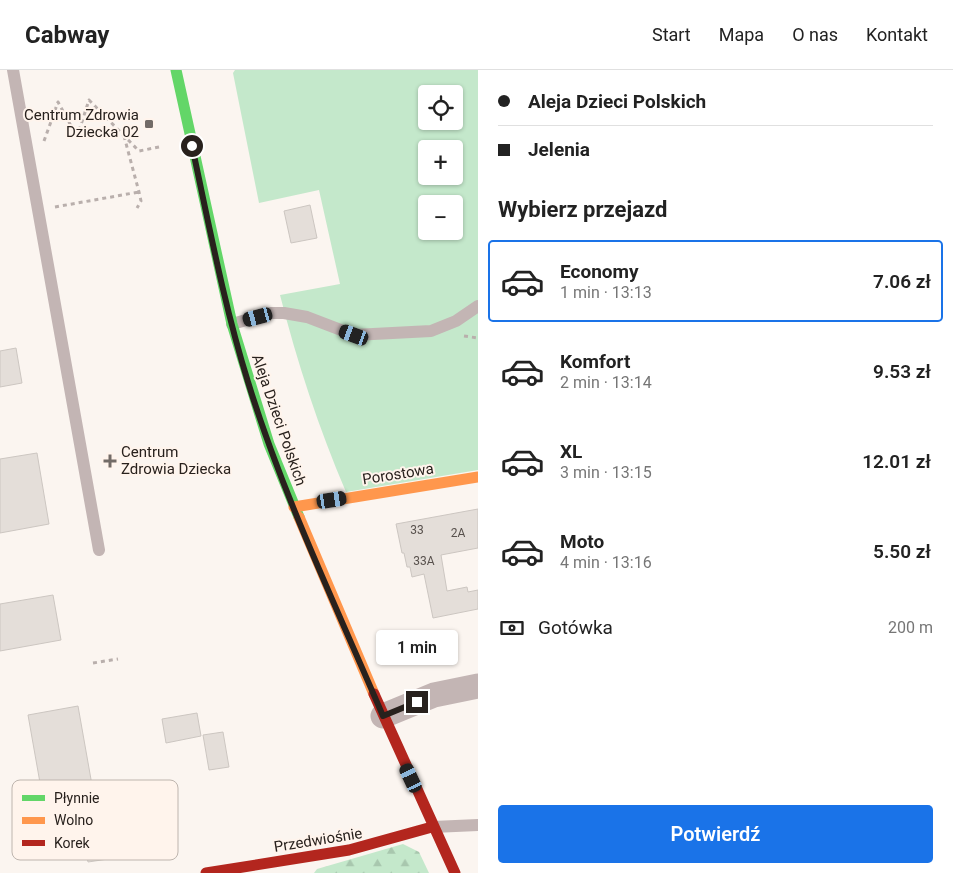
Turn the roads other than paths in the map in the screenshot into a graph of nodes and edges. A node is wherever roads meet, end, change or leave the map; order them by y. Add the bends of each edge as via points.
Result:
1 (13, 70) edge
2 (176, 70) edge
3 (478, 306) edge
4 (232, 324) junction
5 (478, 476) edge
6 (294, 507) junction
7 (99, 550) dead end
8 (478, 686) edge
9 (383, 716) junction
10 (478, 824) edge
11 (432, 827) junction
12 (206, 873) edge
13 (454, 873) edge

1 - 7 lane
2 - 4 street, Aleja Dzieci Polskich
3 - 4 lane via 431,331 354,335 307,317 284,313
4 - 6 street, Aleja Dzieci Polskich via 269,444
5 - 6 street, Porostowa
6 - 9 street, Aleja Dzieci Polskich
8 - 9 street via 434,695
9 - 11 street, Aleja Dzieci Polskich
10 - 11 lane
11 - 12 street, Przedwiośnie via 371,847
11 - 13 street, Aleja Dzieci Polskich

